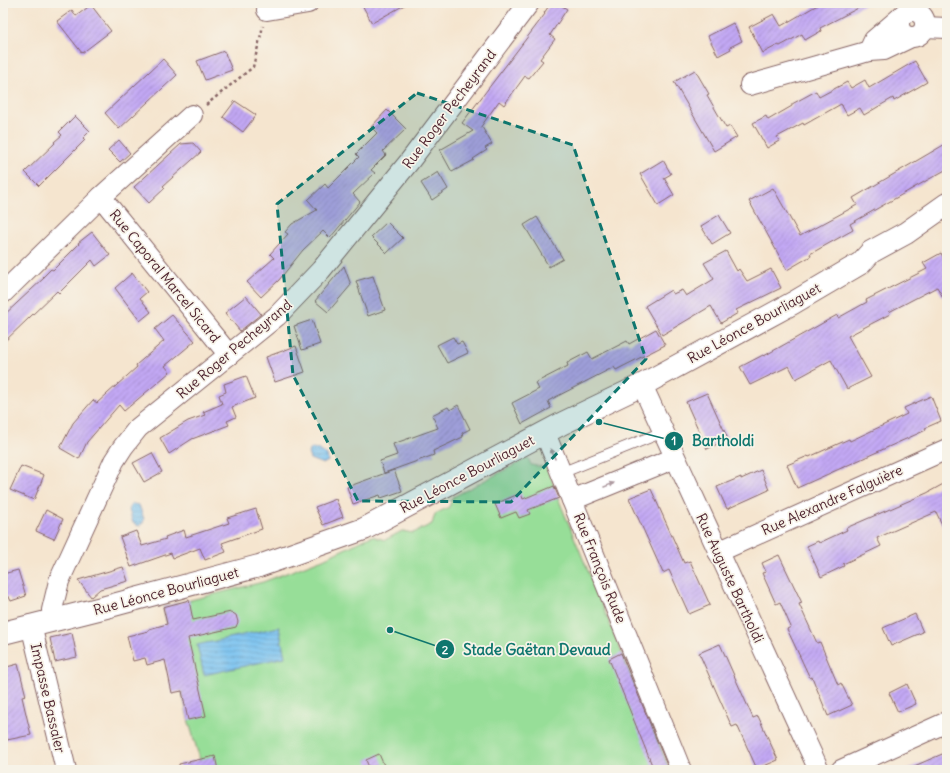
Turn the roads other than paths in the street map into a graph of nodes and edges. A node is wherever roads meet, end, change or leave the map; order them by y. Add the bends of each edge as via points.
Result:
1 (308, 3) edge
2 (529, 3) edge
3 (906, 10) edge
4 (265, 19) road end
5 (947, 28) edge
6 (918, 32) junction
7 (869, 51) junction
8 (750, 85) dead end
9 (199, 110) road end
10 (101, 197) junction
11 (947, 204) edge
12 (947, 218) edge
13 (861, 263) junction
14 (3, 293) edge
15 (230, 355) junction
16 (642, 385) junction
17 (663, 432) junction
18 (545, 433) junction
19 (947, 449) edge
20 (675, 458) junction
21 (561, 473) junction
22 (572, 500) junction
23 (718, 552) junction
24 (44, 622) junction
25 (3, 633) edge
26 (947, 722) edge
27 (66, 770) edge
28 (681, 770) edge
29 (819, 770) edge
30 (841, 770) edge

1 - 4 street
2 - 15 street, Rue Roger Pecheyrand via 409,162 321,270 277,316
3 - 6 street via 921,14 925,22
3 - 7 street via 874,40
5 - 6 street
6 - 7 street via 884,50
7 - 8 street
9 - 10 street, Rue Caporal Marcel Sicard
10 - 14 street, Rue Caporal Marcel Sicard
10 - 15 street, Rue Caporal Marcel Sicard
11 - 13 main road, Rue Léonce Bourliaguet via 906,233 871,252
12 - 13 main road, Rue Léonce Bourliaguet via 878,261
13 - 16 main road, Rue Léonce Bourliaguet
15 - 24 street, Rue Roger Pecheyrand via 138,428 123,447 59,581 52,610
16 - 17 street, Rue Auguste Bartholdi
16 - 18 main road, Rue Léonce Bourliaguet
17 - 20 street, Rue Auguste Bartholdi
17 - 21 lane
21 -> 18 street, Rue François Rude
18 - 24 main road, Rue Léonce Bourliaguet via 364,529 259,566
19 - 23 street, Rue Alexandre Falguière
22 -> 20 street
20 - 23 street, Rue Auguste Bartholdi
21 - 22 street, Rue François Rude
22 - 28 street, Rue François Rude
23 - 29 street, Rue Auguste Bartholdi
24 - 25 main road, Rue Léonce Bourliaguet
24 - 27 street, Impasse Bassaler
26 - 30 street

